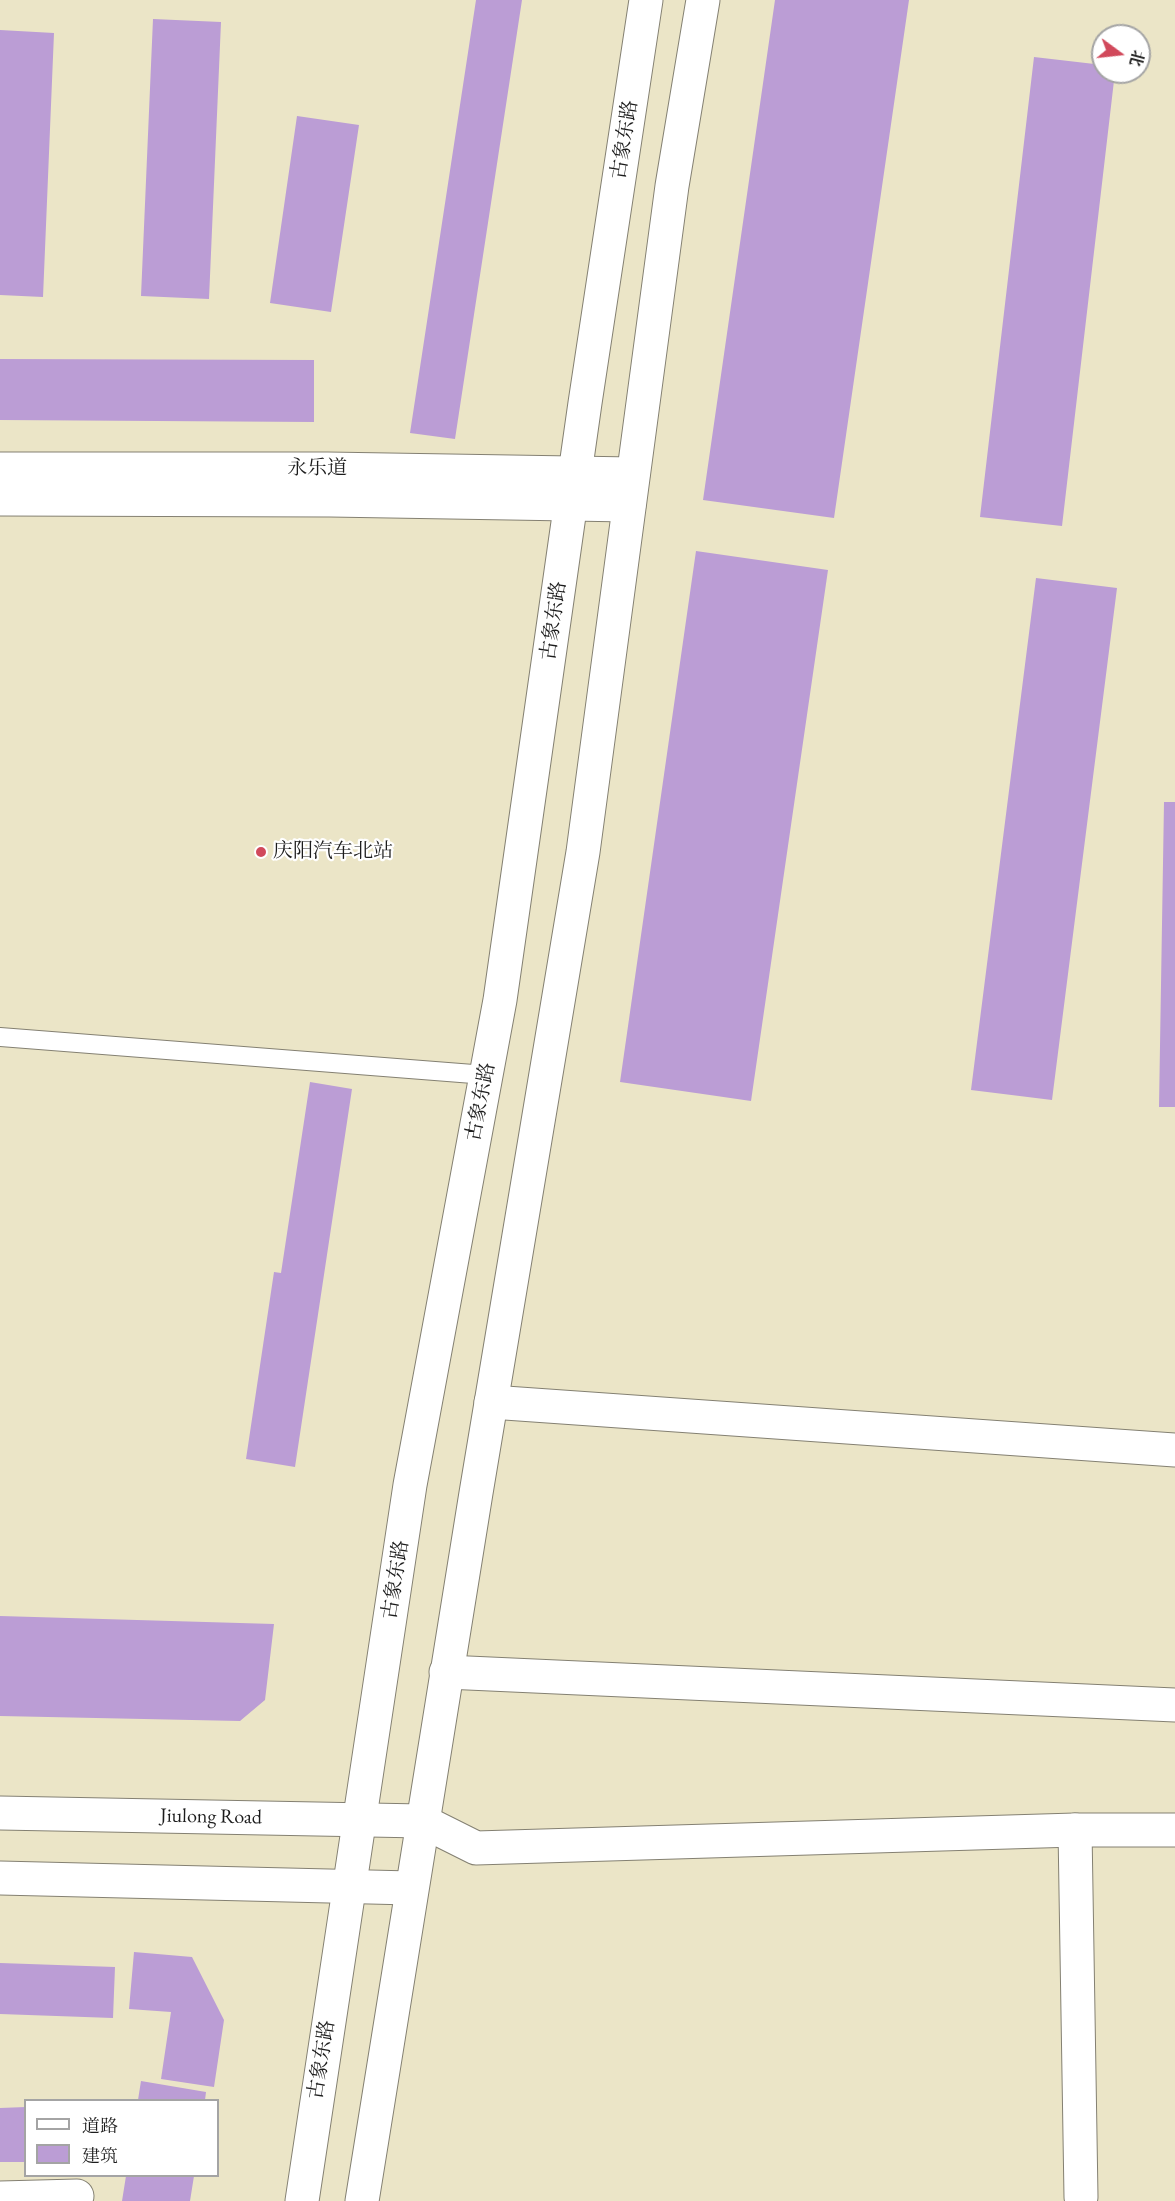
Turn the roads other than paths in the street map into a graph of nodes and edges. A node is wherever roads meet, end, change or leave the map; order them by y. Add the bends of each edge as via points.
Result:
1 (646, 0) edge
2 (703, 0) edge
3 (0, 469) edge
4 (573, 488) junction
5 (631, 489) junction
6 (0, 500) edge
7 (0, 1037) edge
8 (486, 1075) junction
9 (491, 1402) junction
10 (1175, 1450) edge
11 (446, 1672) junction
12 (1175, 1705) edge
13 (0, 1813) edge
14 (359, 1820) junction
15 (422, 1821) junction
16 (1075, 1830) junction
17 (1175, 1830) edge
18 (0, 1878) edge
19 (349, 1887) junction
20 (411, 1888) junction
21 (77, 2196) dead end
22 (1081, 2197) dead end
23 (0, 2198) edge
24 (302, 2201) edge
25 (362, 2201) edge

1 - 4 main road, 古象东路
2 - 5 main road via 672,186
3 - 4 main road, 永乐道 via 328,469
4 - 5 main road, 永乐道
4 - 6 main road, 永乐道 via 330,500
4 - 8 main road, 古象东路
5 - 9 main road via 583,852
7 - 8 lane
8 - 14 main road, 古象东路 via 410,1485
9 - 10 main road
9 - 11 main road
11 - 12 main road
11 - 15 main road
13 - 14 main road, Jiulong Road
14 - 15 main road, Jiulong Road
14 - 19 main road, 古象东路
15 - 16 main road via 476,1848
15 - 20 main road
16 - 17 main road
16 - 22 main road
18 - 19 main road
19 - 20 main road
19 - 24 main road, 古象东路
20 - 25 main road
21 - 23 main road

